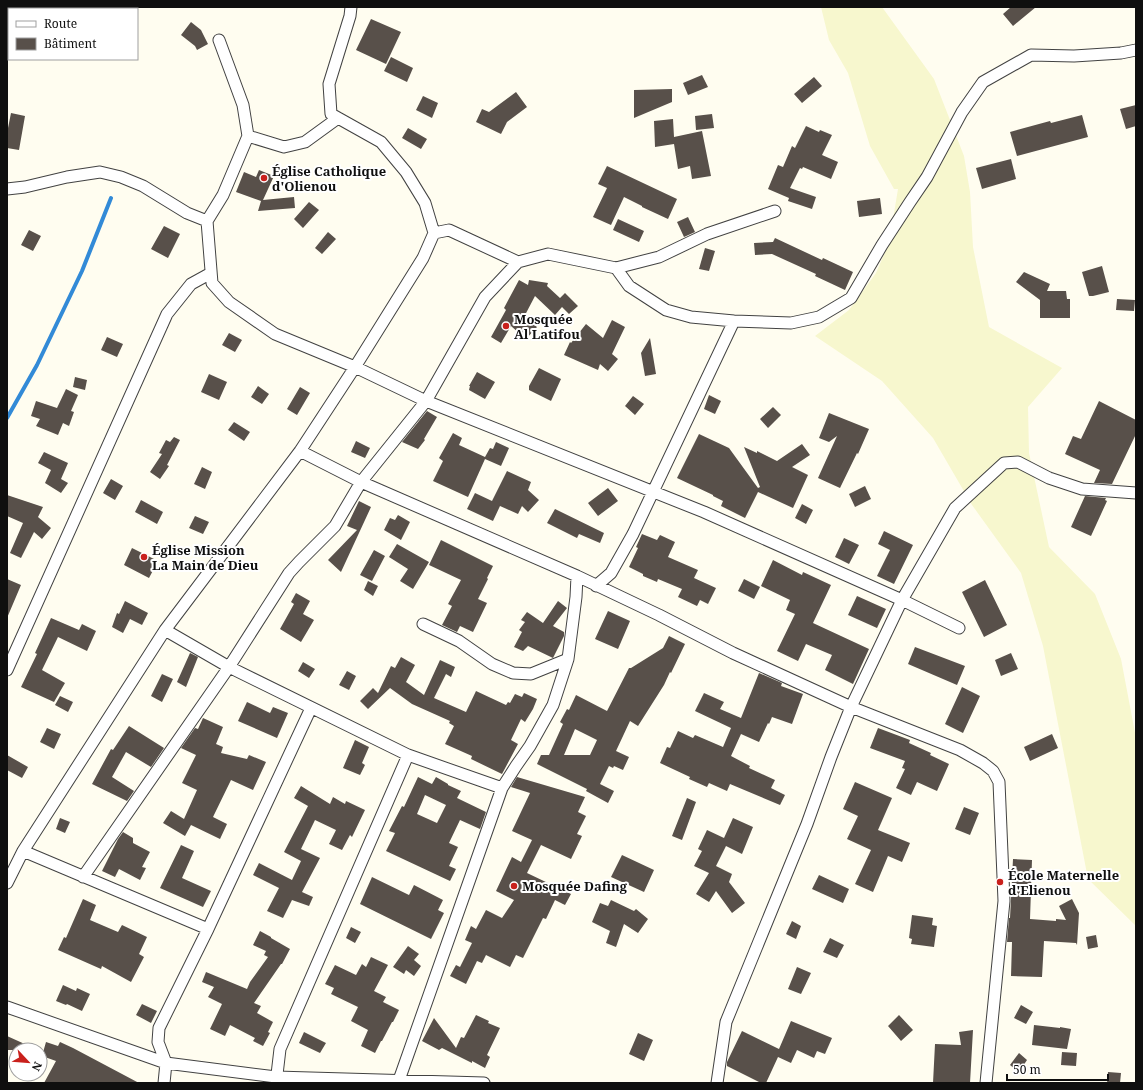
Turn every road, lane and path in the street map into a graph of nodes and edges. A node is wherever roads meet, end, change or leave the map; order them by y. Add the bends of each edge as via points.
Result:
1 (351, 7) edge
2 (219, 40) dead end
3 (1136, 50) edge
4 (338, 118) junction
5 (248, 136) junction
6 (7, 189) edge
7 (775, 211) dead end
8 (207, 221) junction
9 (434, 233) junction
10 (518, 262) junction
11 (616, 268) junction
12 (210, 273) junction
13 (734, 321) junction
14 (355, 367) junction
15 (426, 401) junction
16 (300, 451) junction
17 (361, 482) junction
18 (653, 491) junction
19 (1136, 494) edge
20 (577, 576) junction
21 (596, 586) junction
22 (902, 600) junction
23 (423, 624) dead end
24 (959, 628) dead end
25 (165, 630) junction
26 (568, 659) junction
27 (229, 667) junction
28 (7, 670) edge
29 (851, 707) junction
30 (311, 708) junction
31 (408, 755) junction
32 (502, 788) junction
33 (23, 851) junction
34 (83, 877) junction
35 (7, 883) edge
36 (208, 929) junction
37 (7, 1007) edge
38 (166, 1063) junction
39 (276, 1080) edge
40 (398, 1082) edge
41 (164, 1083) edge
42 (484, 1083) edge
43 (717, 1083) edge
44 (986, 1083) edge

1 - 4 street via 329,84 331,114
2 - 5 street via 243,105
3 - 13 street via 1121,54 1031,55 983,82 962,112 927,177 851,298 819,317 792,323
4 - 5 street via 305,142 284,147
4 - 9 street via 381,142 406,172 425,203
5 - 8 street via 223,195
6 - 8 street via 100,172 122,177 142,186 187,213
7 - 11 street via 707,234 659,257
8 - 12 street
9 - 10 street via 449,230
9 - 14 street via 423,258
10 - 11 street via 548,254
10 - 15 street via 485,297
11 - 13 street via 629,286 666,310 691,317
12 - 14 street via 212,283 229,302 275,334
12 - 28 street via 191,284 166,314
13 - 18 street
14 - 15 street
14 - 16 street
15 - 17 street
15 - 18 street
16 - 17 street
16 - 25 street
17 - 20 street
17 - 27 street via 335,526 290,573
18 - 21 street via 611,573
18 - 22 street
19 - 22 street via 1082,489 1049,478 1018,462 1004,463 955,508
20 - 21 street
20 - 26 street
21 - 29 street
22 - 24 street
22 - 29 street
23 - 26 street via 459,641 492,664 513,672 531,674
25 - 27 street
25 - 33 street
26 - 32 street via 553,705
27 - 30 street
27 - 34 street
29 - 43 street via 830,757 807,824 726,1022
29 - 44 street via 960,750 993,771 999,782 1004,900
30 - 31 street
30 - 36 street
31 - 32 street
31 - 39 street via 280,1049
32 - 40 street
33 - 34 street
33 - 35 street
34 - 36 street
36 - 38 street via 159,1028 158,1042
37 - 38 street
38 - 39 street
38 - 41 street
39 - 40 street
40 - 42 street

